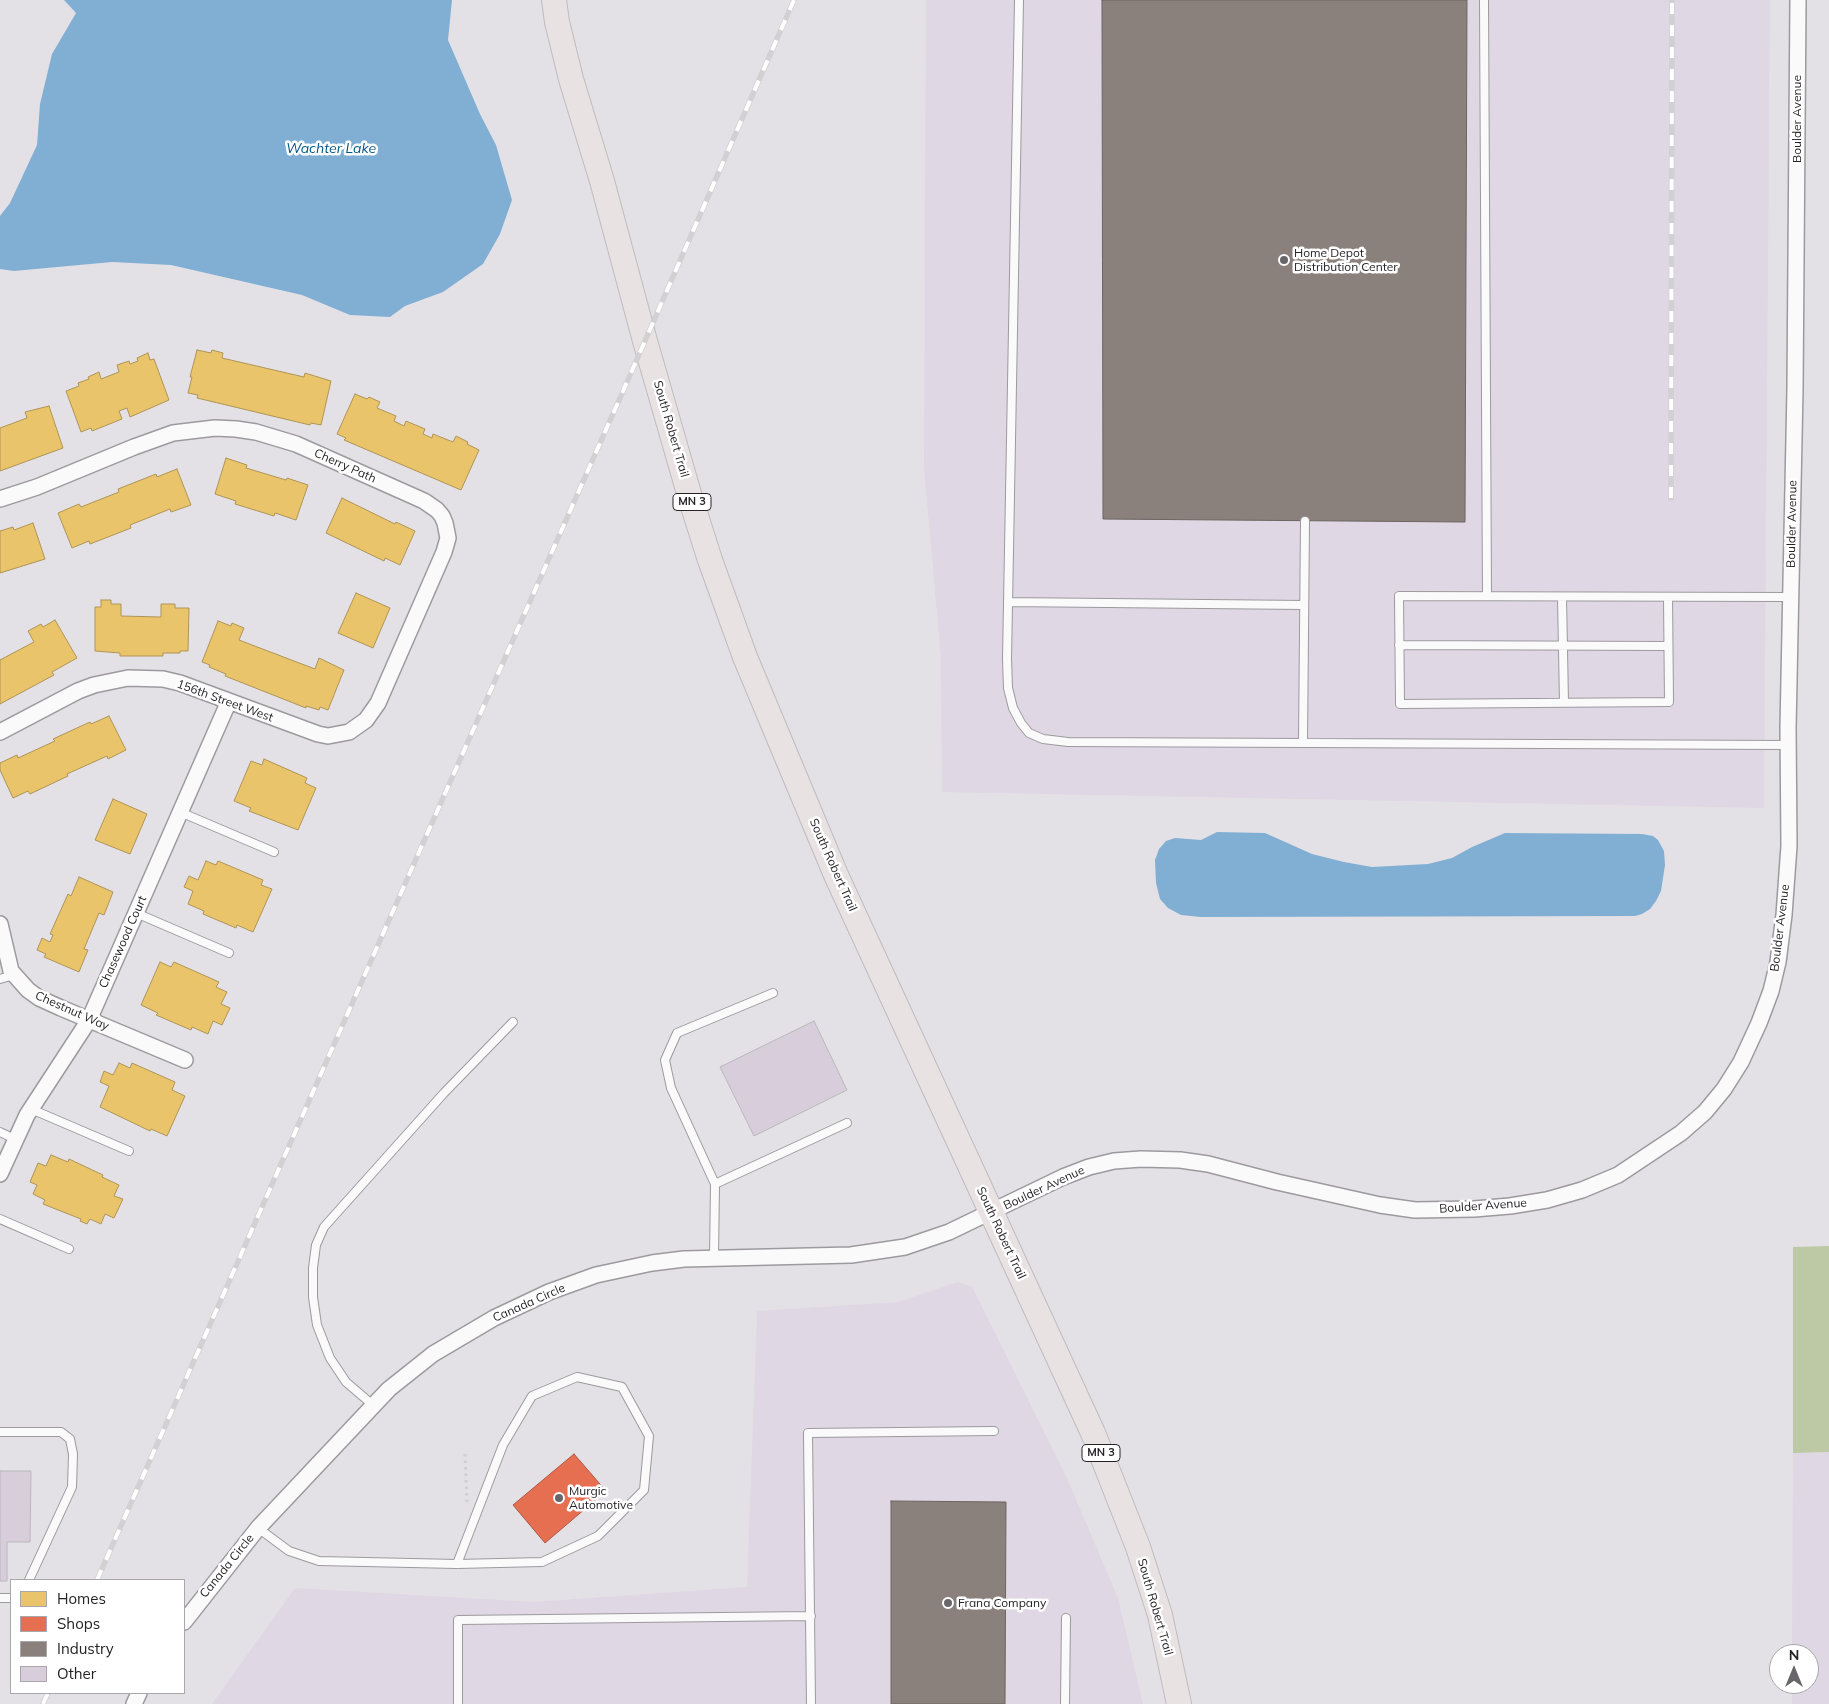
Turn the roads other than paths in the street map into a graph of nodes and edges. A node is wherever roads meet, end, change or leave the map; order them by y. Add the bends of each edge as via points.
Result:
1 (554, 0) edge
2 (1019, 0) edge
3 (1484, 0) edge
4 (1798, 0) edge
5 (0, 499) edge
6 (1305, 521) dead end
7 (1487, 596) junction
8 (1562, 597) junction
9 (1668, 597) junction
10 (1790, 597) junction
11 (1008, 602) junction
12 (1304, 605) junction
13 (1399, 645) junction
14 (1563, 645) junction
15 (1668, 646) junction
16 (229, 701) junction
17 (1564, 703) junction
18 (0, 732) edge
19 (339, 734) joint
20 (1303, 743) junction
21 (1788, 745) junction
22 (180, 812) junction
23 (274, 852) dead end
24 (136, 913) junction
25 (0, 924) edge
26 (229, 953) dead end
27 (7, 977) edge
28 (773, 993) dead end
29 (89, 1020) junction
30 (513, 1022) dead end
31 (185, 1060) dead end
32 (31, 1109) junction
33 (847, 1123) dead end
34 (0, 1132) edge
35 (15, 1138) junction
36 (129, 1152) dead end
37 (0, 1174) edge
38 (715, 1184) junction
39 (991, 1213) junction
40 (0, 1219) edge
41 (69, 1249) dead end
42 (714, 1258) junction
43 (374, 1406) junction
44 (994, 1431) dead end
45 (0, 1432) edge
46 (258, 1528) junction
47 (457, 1564) junction
48 (29, 1579) edge
49 (810, 1616) junction
50 (1066, 1618) dead end
51 (185, 1621) edge
52 (458, 1704) edge
53 (811, 1704) edge
54 (1065, 1704) edge
55 (1179, 1704) edge

1 - 39 main road, South Robert Trail / MN 3 via 571,79 690,497 720,590 836,874
2 - 11 lane
3 - 7 lane
4 - 10 street, Boulder Avenue
5 - 19 street, Cherry Path via 173,433 215,428 256,432 296,444 431,505 445,523 448,538 444,552 373,712 358,727
6 - 12 lane
7 - 8 lane
7 - 13 lane via 1399,596
8 - 9 lane
8 - 14 lane
9 - 10 lane
9 - 15 lane
10 - 21 street, Boulder Avenue
11 - 12 lane
11 - 20 lane via 1008,688 1013,708 1029,733 1043,739 1068,742
12 - 20 lane
13 - 14 lane
13 - 17 lane via 1400,704
14 - 15 lane
14 - 17 lane
15 - 17 lane via 1669,702
16 - 18 street, 156th Street West via 163,679 128,678 78,691
16 - 19 street, 156th Street West via 308,732 328,736
16 - 22 street, Chasewood Court
20 - 21 lane
21 - 39 street, Boulder Avenue via 1789,846 1784,915 1778,962 1760,1023 1741,1062 1705,1112 1682,1133 1618,1175 1547,1200 1474,1209 1415,1210 1380,1205 1208,1164 1141,1159 1089,1167
22 - 23 lane
22 - 24 street, Chasewood Court
24 - 26 lane
24 - 29 street, Chasewood Court
25 - 27 street, Chestnut Way
27 - 29 street, Chestnut Way via 39,998
28 - 38 lane via 677,1034 665,1060 671,1088
29 - 31 street, Chestnut Way
29 - 32 street, Chasewood Court
30 - 43 lane via 444,1093 324,1227 316,1245 313,1297 317,1325 330,1358 346,1382
32 - 35 street, Chasewood Court
32 - 36 lane
33 - 38 lane
34 - 35 lane
35 - 37 street, Chasewood Court
38 - 42 lane
39 - 42 street, Canada Circle via 934,1238 878,1252
39 - 55 main road, South Robert Trail / MN 3 via 1072,1385 1138,1547 1160,1615
40 - 41 lane
42 - 43 street, Canada Circle via 622,1269 549,1292 494,1318 433,1354 389,1389
43 - 46 street, Canada Circle
44 - 49 lane via 808,1433
45 - 48 lane via 62,1432 70,1439 74,1454 72,1487
46 - 47 lane via 289,1551 319,1561
46 - 51 street, Canada Circle
47 - 47 lane via 542,1562 598,1536 644,1490 649,1436 622,1387 577,1377 532,1396 504,1445
49 - 52 lane via 458,1620
49 - 53 lane
50 - 54 lane

